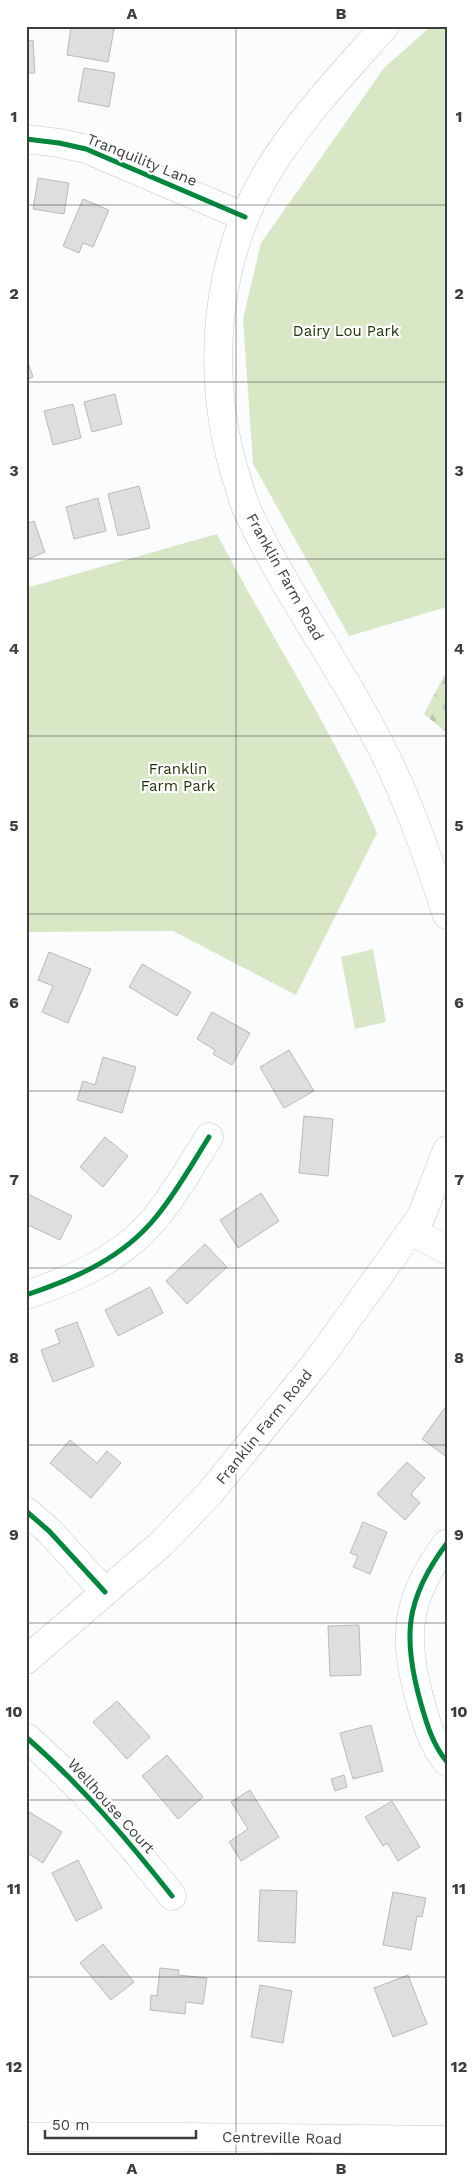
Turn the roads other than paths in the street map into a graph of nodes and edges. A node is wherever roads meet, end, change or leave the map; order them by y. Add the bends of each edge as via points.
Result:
1 (385, 26) edge
2 (26, 139) edge
3 (245, 217) junction
4 (447, 915) edge
5 (209, 1137) dead end
6 (447, 1150) edge
7 (411, 1231) junction
8 (447, 1250) edge
9 (26, 1295) edge
10 (26, 1512) edge
11 (447, 1543) edge
12 (104, 1592) junction
13 (26, 1660) edge
14 (26, 1737) edge
15 (447, 1762) edge
16 (172, 1896) dead end
17 (26, 2138) edge
18 (447, 2140) edge

1 - 3 main road, Franklin Farm Road via 315,105 284,146
2 - 3 main road, Tranquility Lane via 86,149
3 - 4 main road, Franklin Farm Road via 225,286 218,340 220,410 229,453 246,507 268,552 376,736 416,826
5 - 9 main road via 170,1200 128,1244 66,1282
6 - 7 main road, Franklin Farm Road via 421,1217
7 - 8 main road
7 - 12 main road, Franklin Farm Road via 318,1359 210,1493 161,1544
10 - 12 main road via 49,1531
11 - 15 main road via 420,1585 412,1608 409,1632 414,1679 428,1730
12 - 13 main road, Franklin Farm Road
14 - 16 main road, Wellhouse Court via 75,1782
17 - 18 main road, Centreville Road

